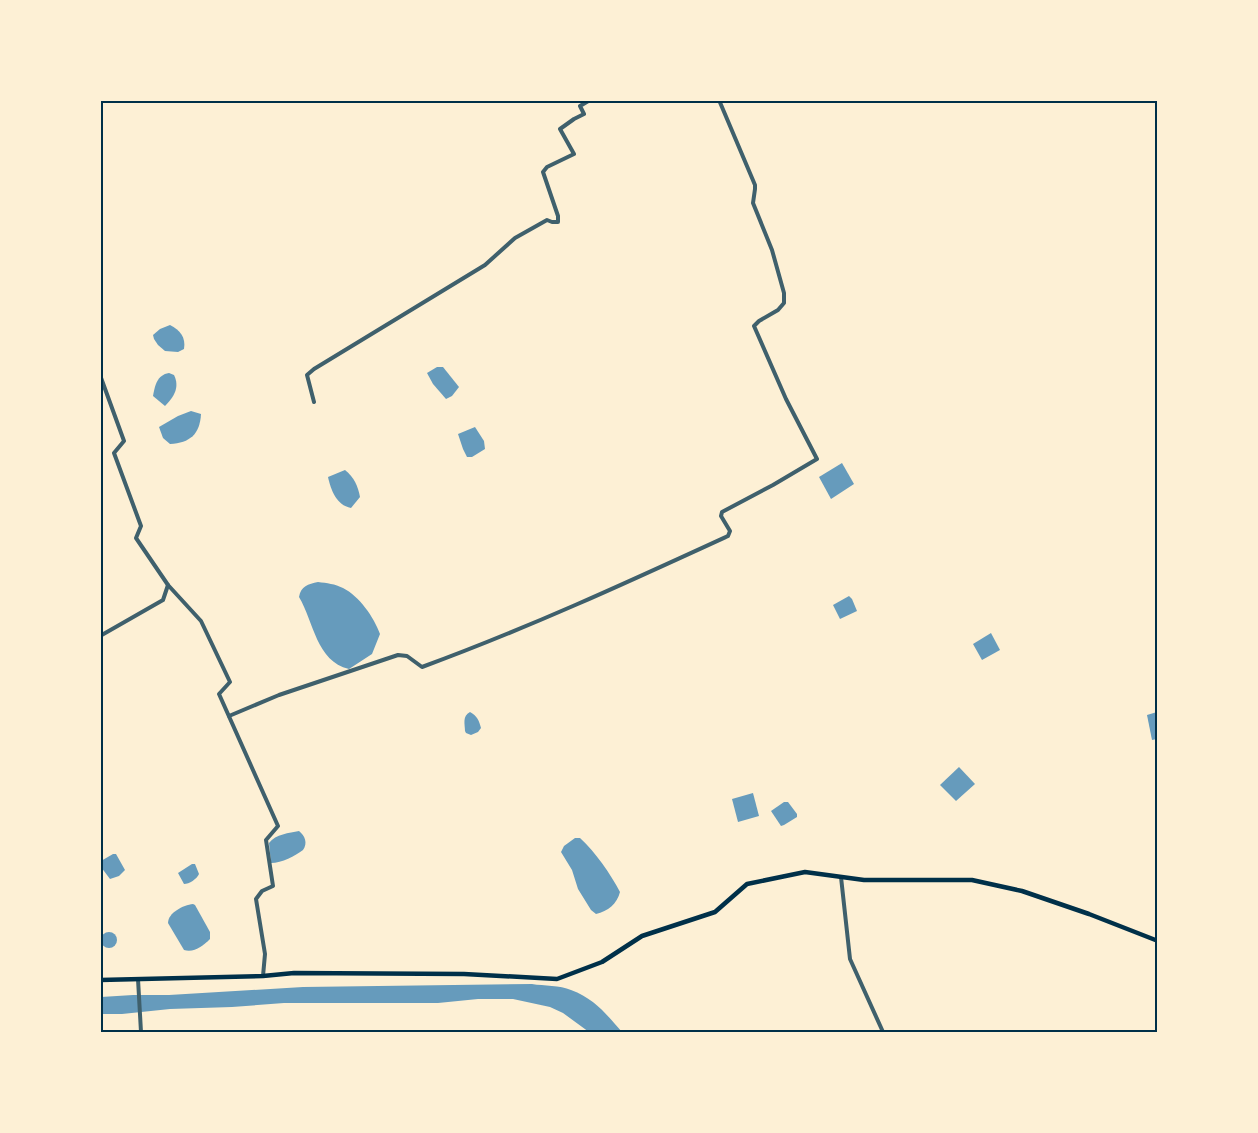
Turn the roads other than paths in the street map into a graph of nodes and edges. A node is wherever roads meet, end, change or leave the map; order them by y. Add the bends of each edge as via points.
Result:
1 (590, 100) edge
2 (719, 100) edge
3 (100, 375) edge
4 (314, 402) dead end
5 (168, 585) junction
6 (100, 636) edge
7 (229, 716) junction
8 (841, 877) junction
9 (1158, 940) edge
10 (263, 976) junction
11 (138, 979) junction
12 (100, 980) edge
13 (141, 1032) edge
14 (883, 1032) edge

1 - 4 street via 580,106 584,114 560,129 574,154 543,172 558,222 547,220 533,226 485,265 314,369 307,375
2 - 7 street via 754,185 753,203 784,293 784,303 778,310 754,326 817,459 722,512 730,531 728,536 577,604 422,667 407,656 398,655 279,694
3 - 5 street via 124,441 114,453 141,526 136,538
5 - 6 street via 163,600
5 - 7 street via 201,621 230,682 219,694
7 - 10 street via 278,826 266,840 273,886 256,899 265,954
8 - 9 main road via 972,880 1022,891
8 - 10 main road via 805,872 747,885 715,912 642,936 602,962 557,979 464,974
8 - 14 street via 850,958
10 - 11 main road
11 - 12 main road
11 - 13 street

